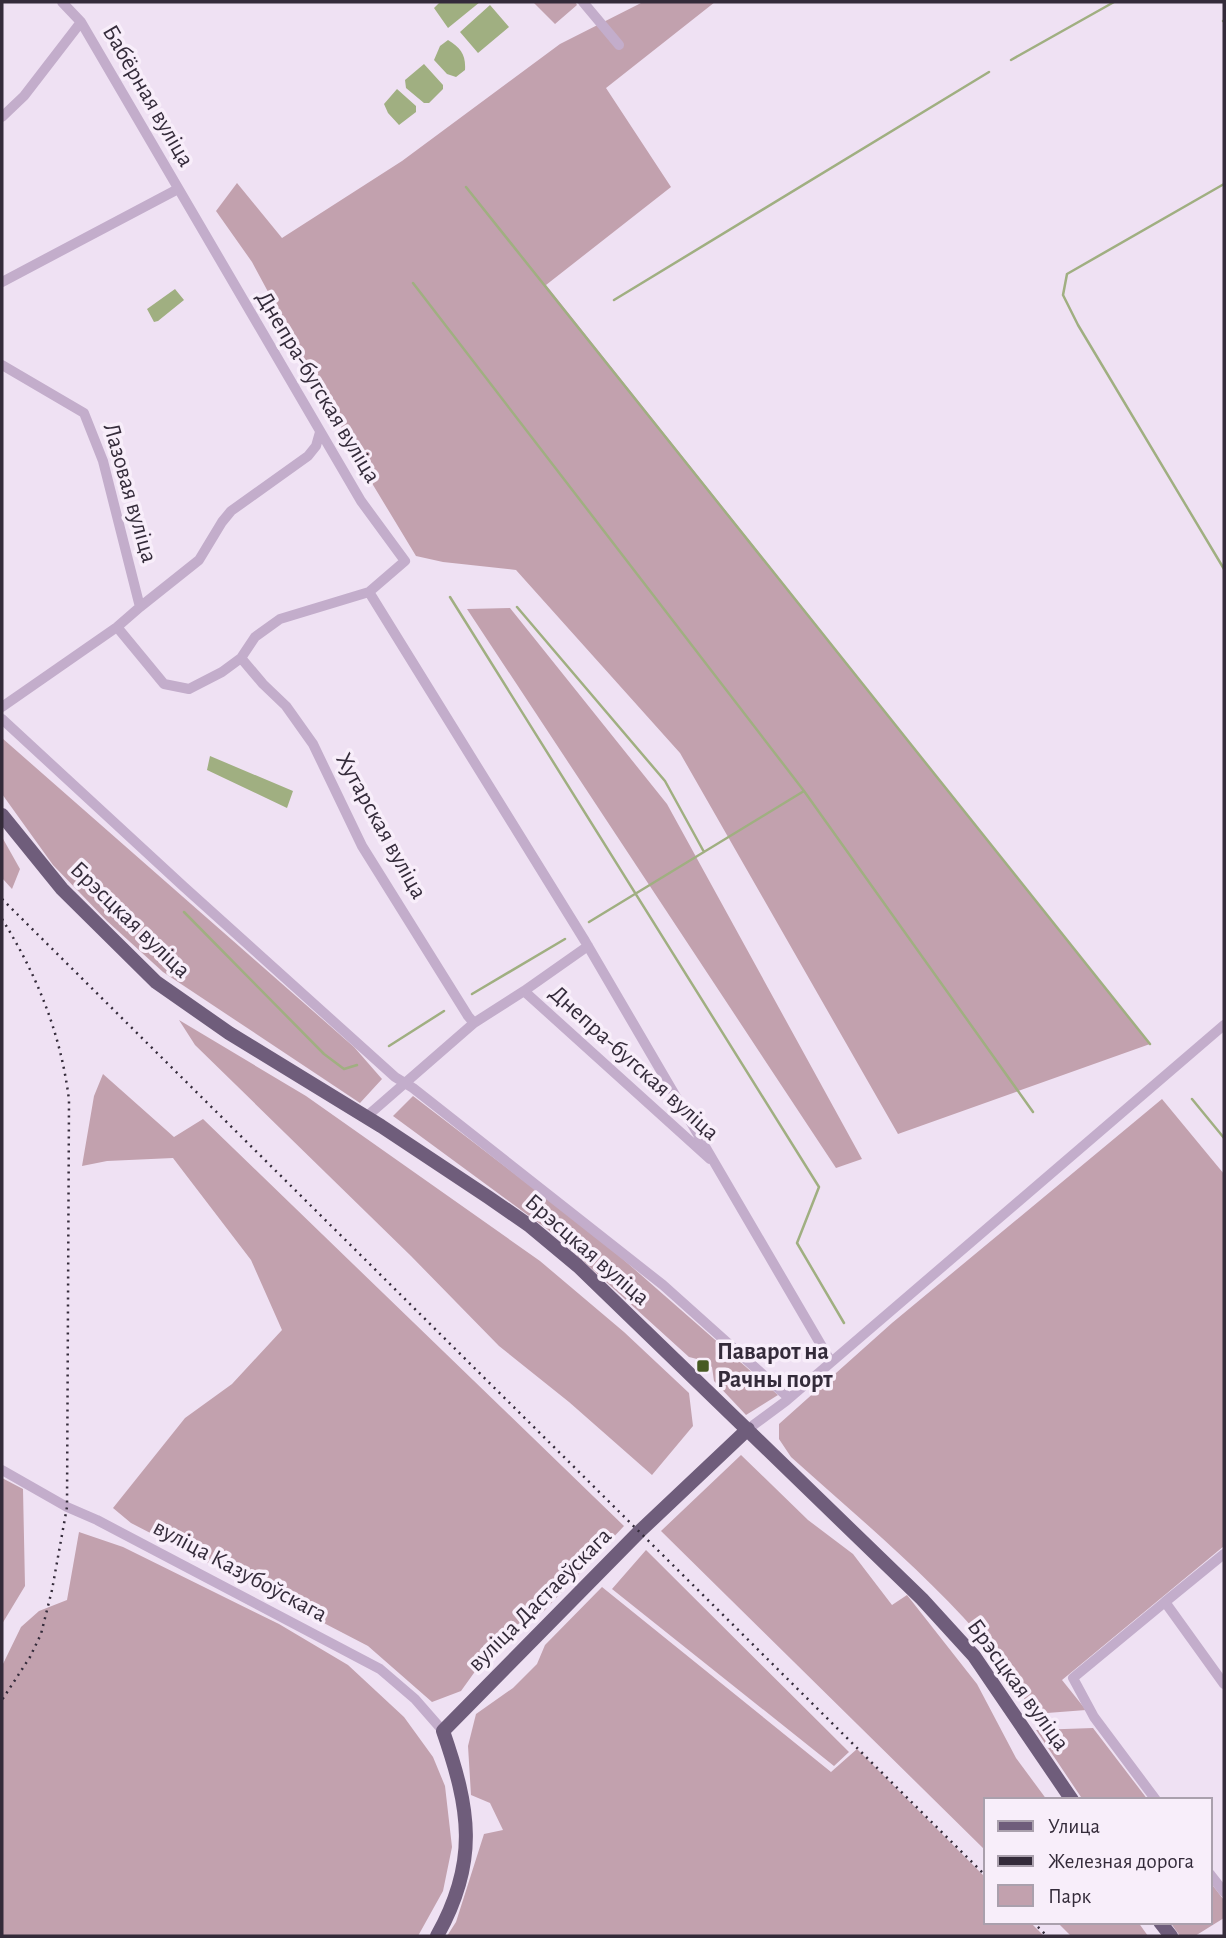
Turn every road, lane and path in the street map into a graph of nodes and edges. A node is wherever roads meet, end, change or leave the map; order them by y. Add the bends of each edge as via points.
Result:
1 (62, 2) edge
2 (583, 2) edge
3 (81, 22) junction
4 (619, 45) dead end
5 (2, 117) edge
6 (178, 189) junction
7 (2, 282) edge
8 (2, 365) edge
9 (320, 432) junction
10 (369, 592) junction
11 (140, 607) junction
12 (117, 627) junction
13 (241, 658) junction
14 (2, 707) edge
15 (2, 719) edge
16 (2, 815) edge
17 (588, 946) junction
18 (524, 991) junction
19 (474, 1023) junction
20 (1224, 1025) edge
21 (405, 1084) junction
22 (366, 1117) junction
23 (717, 1166) junction
24 (831, 1362) junction
25 (789, 1398) junction
26 (748, 1429) junction
27 (2, 1470) edge
28 (1224, 1554) edge
29 (1165, 1602) junction
30 (1224, 1684) edge
31 (443, 1731) junction
32 (1071, 1798) edge
33 (1155, 1798) edge
34 (1212, 1877) edge
35 (1224, 1892) edge
36 (437, 1936) edge

1 - 3 street, Бабёрная вуліца
2 - 4 street
3 - 5 street
3 - 6 street, Бабёрная вуліца
6 - 7 street, Бабёрная вуліца
6 - 9 street, Днепра-бугская вуліца
8 - 11 street, Лазовая вуліца via 84,413 103,461
9 - 10 street, Днепра-бугская вуліца via 361,501 405,561
9 - 11 street via 311,453 231,511 199,560
10 - 13 street, Днепра-бугская вуліца via 280,619 255,637
10 - 17 street, Днепра-бугская вуліца
11 - 12 street
12 - 13 street, Днепра-бугская вуліца via 164,684 188,689
12 - 14 street
13 - 19 street, Хутарская вуліца via 286,706 313,744 362,845
15 - 21 street
16 - 22 main road, Брэсцкая вуліца via 62,889 156,982 229,1034
17 - 18 street, Днепра-бугская вуліца
17 - 23 street, Днепра-бугская вуліца
18 - 19 street, Днепра-бугская вуліца
18 - 23 street, Днепра-бугская вуліца
19 - 21 street, Днепра-бугская вуліца
20 - 24 street, вуліца Дастаеўскага
21 - 22 street, Днепра-бугская вуліца
21 - 25 street via 663,1285
22 - 26 main road, Брэсцкая вуліца via 551,1243
23 - 24 street, Днепра-бугская вуліца
24 - 25 street, вуліца Дастаеўскага
25 - 26 street, вуліца Дастаеўскага
26 - 31 main road, вуліца Дастаеўскага via 639,1532
26 - 32 main road, Брэсцкая вуліца via 974,1656
27 - 31 street, вуліца Казубоўскага via 380,1669
28 - 29 street
29 - 30 street
29 - 33 street, Брэсцкая вуліца via 1073,1678 1094,1717
31 - 36 main road via 461,1794 467,1845 456,1898
34 - 35 street

